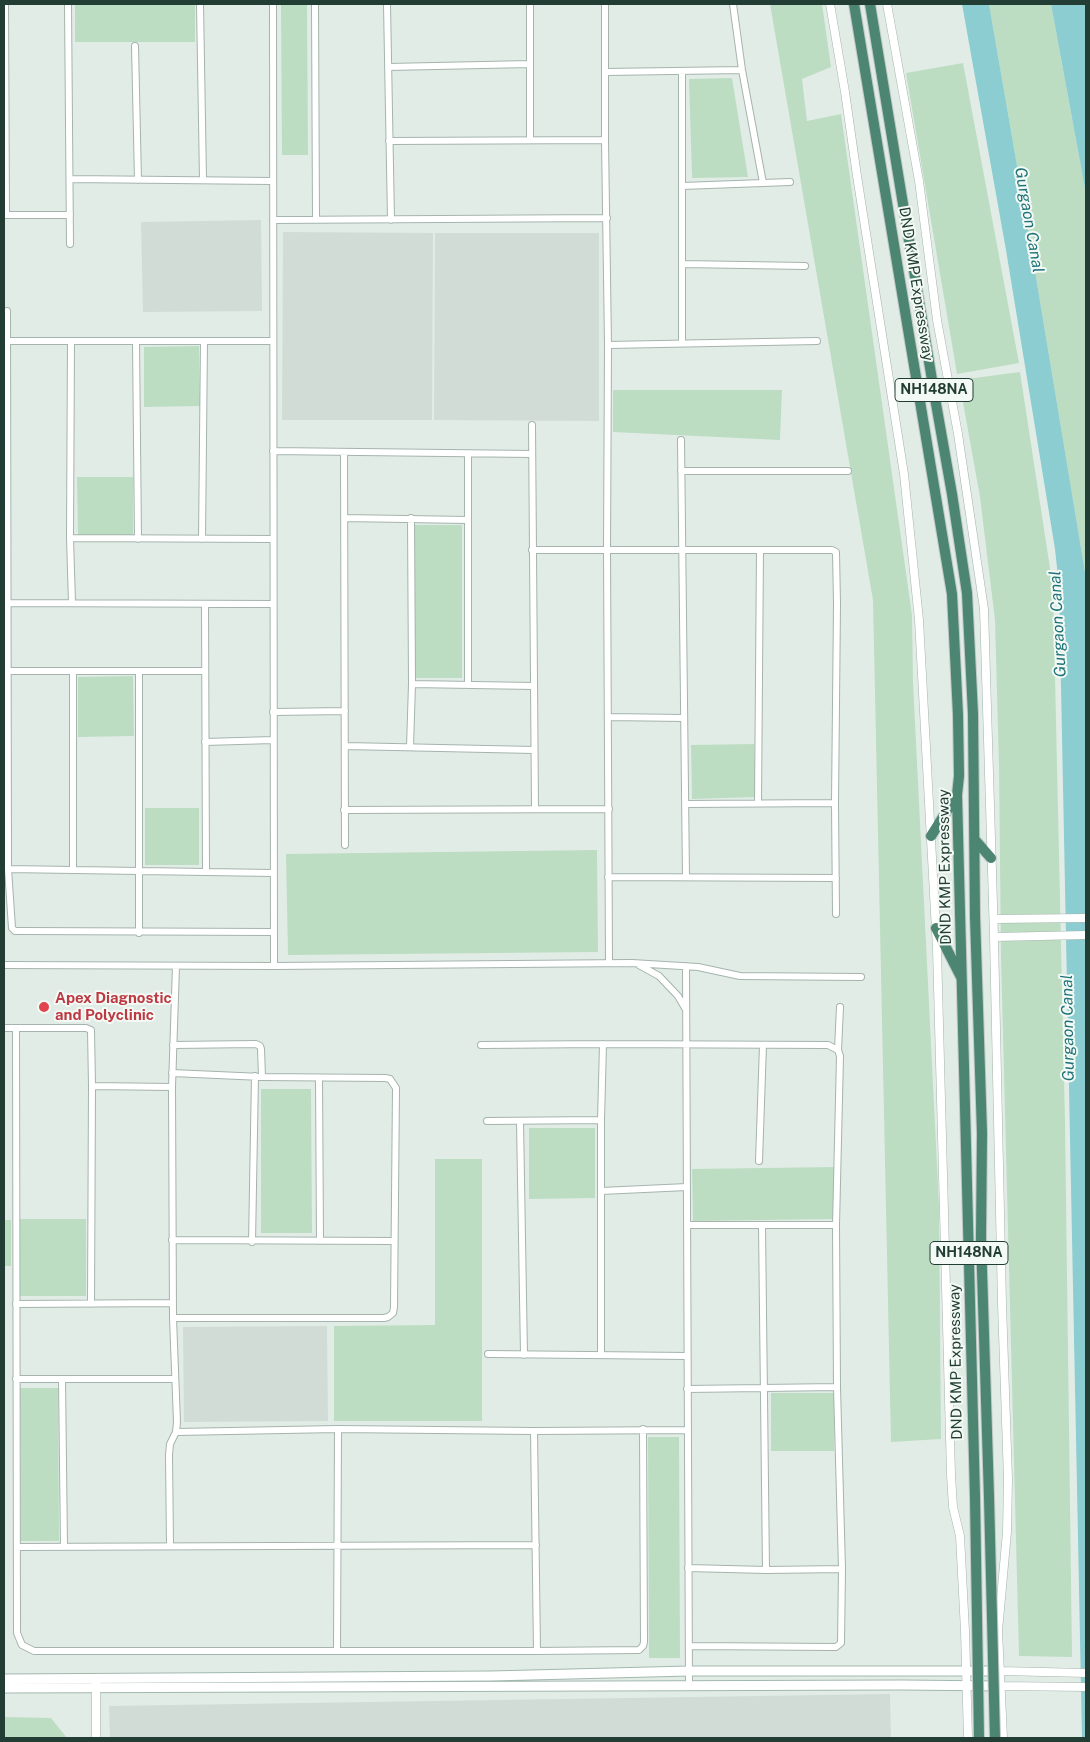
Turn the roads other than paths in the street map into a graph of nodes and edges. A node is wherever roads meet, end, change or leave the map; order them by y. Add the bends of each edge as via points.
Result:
1 (5, 4) edge
2 (68, 4) edge
3 (200, 4) edge
4 (273, 4) edge
5 (315, 4) edge
6 (387, 4) edge
7 (530, 4) edge
8 (605, 4) edge
9 (733, 4) edge
10 (830, 4) edge
11 (854, 4) edge
12 (870, 4) edge
13 (887, 4) edge
14 (135, 46) dead end
15 (530, 64) junction
16 (388, 67) junction
17 (742, 70) junction
18 (682, 71) junction
19 (605, 72) junction
20 (530, 140) junction
21 (605, 140) junction
22 (390, 141) junction
23 (70, 179) junction
24 (138, 180) junction
25 (203, 180) junction
26 (274, 181) junction
27 (790, 182) dead end
28 (763, 183) junction
29 (682, 186) junction
30 (5, 215) edge
31 (70, 215) junction
32 (607, 218) junction
33 (316, 219) junction
34 (273, 220) junction
35 (391, 220) junction
36 (70, 244) dead end
37 (683, 264) junction
38 (805, 266) dead end
39 (7, 311) dead end
40 (7, 341) junction
41 (71, 341) junction
42 (136, 341) junction
43 (204, 341) junction
44 (274, 341) junction
45 (817, 341) dead end
46 (682, 343) junction
47 (608, 344) junction
48 (532, 425) dead end
49 (681, 440) dead end
50 (274, 450) junction
51 (344, 452) junction
52 (468, 454) junction
53 (532, 454) junction
54 (681, 471) junction
55 (848, 471) dead end
56 (344, 518) junction
57 (411, 518) junction
58 (468, 520) junction
59 (70, 538) junction
60 (138, 539) junction
61 (202, 539) junction
62 (273, 539) junction
63 (532, 550) junction
64 (607, 550) junction
65 (682, 550) junction
66 (760, 550) junction
67 (7, 603) junction
68 (72, 603) junction
69 (205, 604) junction
70 (274, 604) junction
71 (7, 671) junction
72 (73, 671) junction
73 (139, 671) junction
74 (205, 671) junction
75 (412, 684) junction
76 (468, 685) junction
77 (534, 686) junction
78 (345, 711) junction
79 (273, 712) junction
80 (608, 717) junction
81 (684, 718) junction
82 (273, 740) junction
83 (205, 742) junction
84 (346, 746) junction
85 (410, 747) junction
86 (534, 750) junction
87 (957, 796) junction
88 (835, 803) junction
89 (686, 804) junction
90 (758, 804) junction
91 (535, 809) junction
92 (608, 809) junction
93 (344, 810) junction
94 (931, 836) junction
95 (975, 840) junction
96 (345, 845) dead end
97 (991, 858) junction
98 (8, 869) junction
99 (73, 870) junction
100 (139, 871) junction
101 (206, 872) junction
102 (274, 873) junction
103 (608, 877) junction
104 (686, 877) junction
105 (836, 878) junction
106 (836, 914) dead end
107 (1086, 918) edge
108 (994, 919) junction
109 (936, 928) junction
110 (138, 932) junction
111 (274, 932) junction
112 (1086, 935) edge
113 (994, 937) junction
114 (609, 963) junction
115 (632, 963) junction
116 (4, 965) edge
117 (176, 966) junction
118 (274, 966) junction
119 (686, 966) junction
120 (861, 977) dead end
121 (962, 980) junction
122 (840, 1007) dead end
123 (686, 1010) junction
124 (4, 1028) edge
125 (16, 1028) junction
126 (173, 1044) junction
127 (603, 1044) junction
128 (481, 1045) dead end
129 (763, 1045) junction
130 (686, 1046) junction
131 (838, 1050) junction
132 (172, 1073) junction
133 (258, 1076) junction
134 (319, 1078) junction
135 (92, 1086) junction
136 (172, 1087) junction
137 (601, 1120) junction
138 (486, 1121) dead end
139 (520, 1121) junction
140 (759, 1161) dead end
141 (687, 1187) junction
142 (601, 1191) junction
143 (687, 1225) junction
144 (836, 1225) junction
145 (762, 1226) junction
146 (172, 1240) junction
147 (320, 1241) junction
148 (394, 1241) junction
149 (252, 1242) junction
150 (173, 1303) junction
151 (16, 1304) junction
152 (91, 1304) junction
153 (173, 1318) junction
154 (488, 1354) dead end
155 (524, 1354) junction
156 (601, 1355) junction
157 (687, 1356) junction
158 (16, 1379) junction
159 (62, 1379) junction
160 (175, 1379) junction
161 (836, 1387) junction
162 (764, 1388) junction
163 (688, 1389) junction
164 (338, 1429) junction
165 (643, 1429) junction
166 (688, 1430) junction
167 (534, 1431) junction
168 (176, 1432) junction
169 (338, 1544) junction
170 (536, 1545) junction
171 (64, 1546) junction
172 (170, 1546) junction
173 (17, 1547) junction
174 (688, 1568) junction
175 (842, 1569) junction
176 (766, 1570) junction
177 (689, 1646) junction
178 (338, 1650) junction
179 (537, 1652) junction
180 (689, 1671) junction
181 (1000, 1671) junction
182 (965, 1672) junction
183 (1086, 1673) edge
184 (4, 1679) edge
185 (96, 1683) junction
186 (689, 1686) junction
187 (966, 1686) junction
188 (1001, 1686) junction
189 (1086, 1687) edge
190 (4, 1688) edge
191 (96, 1738) edge
192 (968, 1738) edge
193 (979, 1738) edge
194 (995, 1738) edge
195 (1003, 1738) edge

1 - 30 street
2 - 23 street
3 - 25 street
4 - 26 street
5 - 33 street
6 - 16 street
7 - 15 street
8 - 19 street
9 - 17 street
10 - 94 street via 904,474 919,620
11 - 87 highway, DND KMP Expressway / NH148NA via 952,594 958,732
12 - 95 highway, DND KMP Expressway / NH148NA via 967,593
13 - 97 street via 919,181 937,320 984,609
14 - 24 street
15 - 16 street
15 - 20 street
16 - 22 street
17 - 18 street
17 - 28 street
18 - 19 street
18 - 29 street
19 - 21 street
20 - 21 street
20 - 22 street
21 - 32 street
22 - 35 street
23 - 24 street
23 - 31 street
24 - 25 street
25 - 26 street
26 - 34 street
27 - 28 street
28 - 29 street
29 - 37 street
30 - 31 street
31 - 36 street
32 - 35 street
32 - 47 street
33 - 34 street
33 - 35 street
34 - 44 street
37 - 38 street
37 - 46 street
39 - 40 street
40 - 41 street
40 - 67 street
41 - 42 street
41 - 59 street
42 - 43 street
42 - 60 street
43 - 44 street
43 - 61 street
44 - 50 street
45 - 46 street
46 - 47 street
47 - 64 street
48 - 53 street
49 - 54 street
50 - 51 street
50 - 62 street
51 - 52 street
51 - 56 street
52 - 53 street
52 - 58 street
53 - 63 street
54 - 55 street
54 - 65 street
56 - 57 street
56 - 78 street
57 - 58 street
57 - 75 street
58 - 76 street
59 - 60 street
59 - 68 street
60 - 61 street
61 - 62 street
62 - 70 street
63 - 64 street
63 - 77 street
64 - 65 street
64 - 80 street
65 - 66 street
65 - 81 street
66 - 88 street via 836,552
66 - 90 street
67 - 68 street
67 - 71 street
68 - 69 street
69 - 70 street
69 - 74 street
70 - 79 street
71 - 72 street
71 - 98 street
72 - 73 street
72 - 99 street
73 - 74 street
73 - 100 street
74 - 83 street
75 - 76 street
75 - 85 street
76 - 77 street
77 - 86 street
78 - 79 street
78 - 84 street
79 - 82 street
80 - 81 street
80 - 92 street
81 - 89 street
82 - 83 street
82 - 102 street
83 - 101 street
84 - 85 street
84 - 93 street
85 - 86 street
86 - 91 street
87 - 94 highway
87 - 121 highway, DND KMP Expressway / NH148NA
88 - 90 street
88 - 105 street
89 - 90 street
89 - 104 street
91 - 92 street
91 - 93 street
92 - 103 street
93 - 96 street
94 - 109 street
95 - 97 highway
95 - 194 highway, DND KMP Expressway / NH148NA, bridge
97 - 108 street
98 - 99 street
98 - 110 street via 11,925 15,931
99 - 100 street
100 - 101 street
100 - 110 street
101 - 102 street
102 - 111 street
103 - 104 street
103 - 114 street
104 - 105 street
105 - 106 street
107 - 108 street
108 - 113 street
109 - 121 highway
109 - 182 street via 951,1476 953,1507 960,1536 966,1631
110 - 111 street
111 - 118 street
112 - 113 street
113 - 181 street via 1008,1479 998,1631
114 - 115 street
114 - 118 street
115 - 119 street
115 - 123 street via 659,976
116 - 117 street
117 - 118 street
117 - 126 street
119 - 120 street via 740,976
119 - 123 street
121 - 193 highway, DND KMP Expressway / NH148NA, bridge
122 - 131 street
123 - 130 street
124 - 125 street
125 - 135 street via 91,1030
125 - 151 street
126 - 132 street
126 - 133 street via 256,1044 262,1049
127 - 128 street
127 - 130 street
127 - 137 street
129 - 130 street
129 - 131 street via 828,1046
129 - 140 street
130 - 141 street
131 - 144 street
132 - 133 street
132 - 136 street
133 - 134 street
133 - 149 street
134 - 147 street
134 - 148 street via 385,1078 394,1083
135 - 136 street
135 - 152 street
136 - 146 street
137 - 139 street
137 - 142 street
138 - 139 street
139 - 155 street
141 - 142 street
141 - 143 street
142 - 156 street
143 - 145 street
143 - 157 street
144 - 145 street
144 - 161 street
145 - 162 street
146 - 149 street
146 - 150 street
147 - 148 street
147 - 149 street
148 - 153 street via 394,1307 388,1317
150 - 152 street
150 - 153 street
151 - 152 street
151 - 158 street
153 - 160 street
154 - 155 street
155 - 156 street
156 - 157 street
157 - 163 street
158 - 159 street
158 - 173 street
159 - 160 street
159 - 171 street
160 - 168 street
161 - 162 street
161 - 175 street
162 - 163 street
162 - 176 street
163 - 166 street
164 - 167 street
164 - 168 street
164 - 169 street
165 - 166 street
165 - 167 street
165 - 179 street via 643,1646 639,1650
166 - 174 street
167 - 170 street
168 - 172 street via 169,1456
169 - 170 street
169 - 172 street
169 - 178 street
170 - 179 street
171 - 172 street
171 - 173 street
173 - 178 street via 17,1634 22,1645 34,1651
174 - 176 street
174 - 177 street
175 - 176 street
175 - 177 street via 839,1646
177 - 180 street
178 - 179 street
180 - 182 main road
180 - 185 main road
180 - 186 street
181 - 182 main road
181 - 183 street
181 - 188 street
182 - 187 street
184 - 185 main road
185 - 186 main road
185 - 190 main road
185 - 191 street
186 - 187 main road
187 - 188 main road
187 - 192 street
188 - 189 street
188 - 195 street

